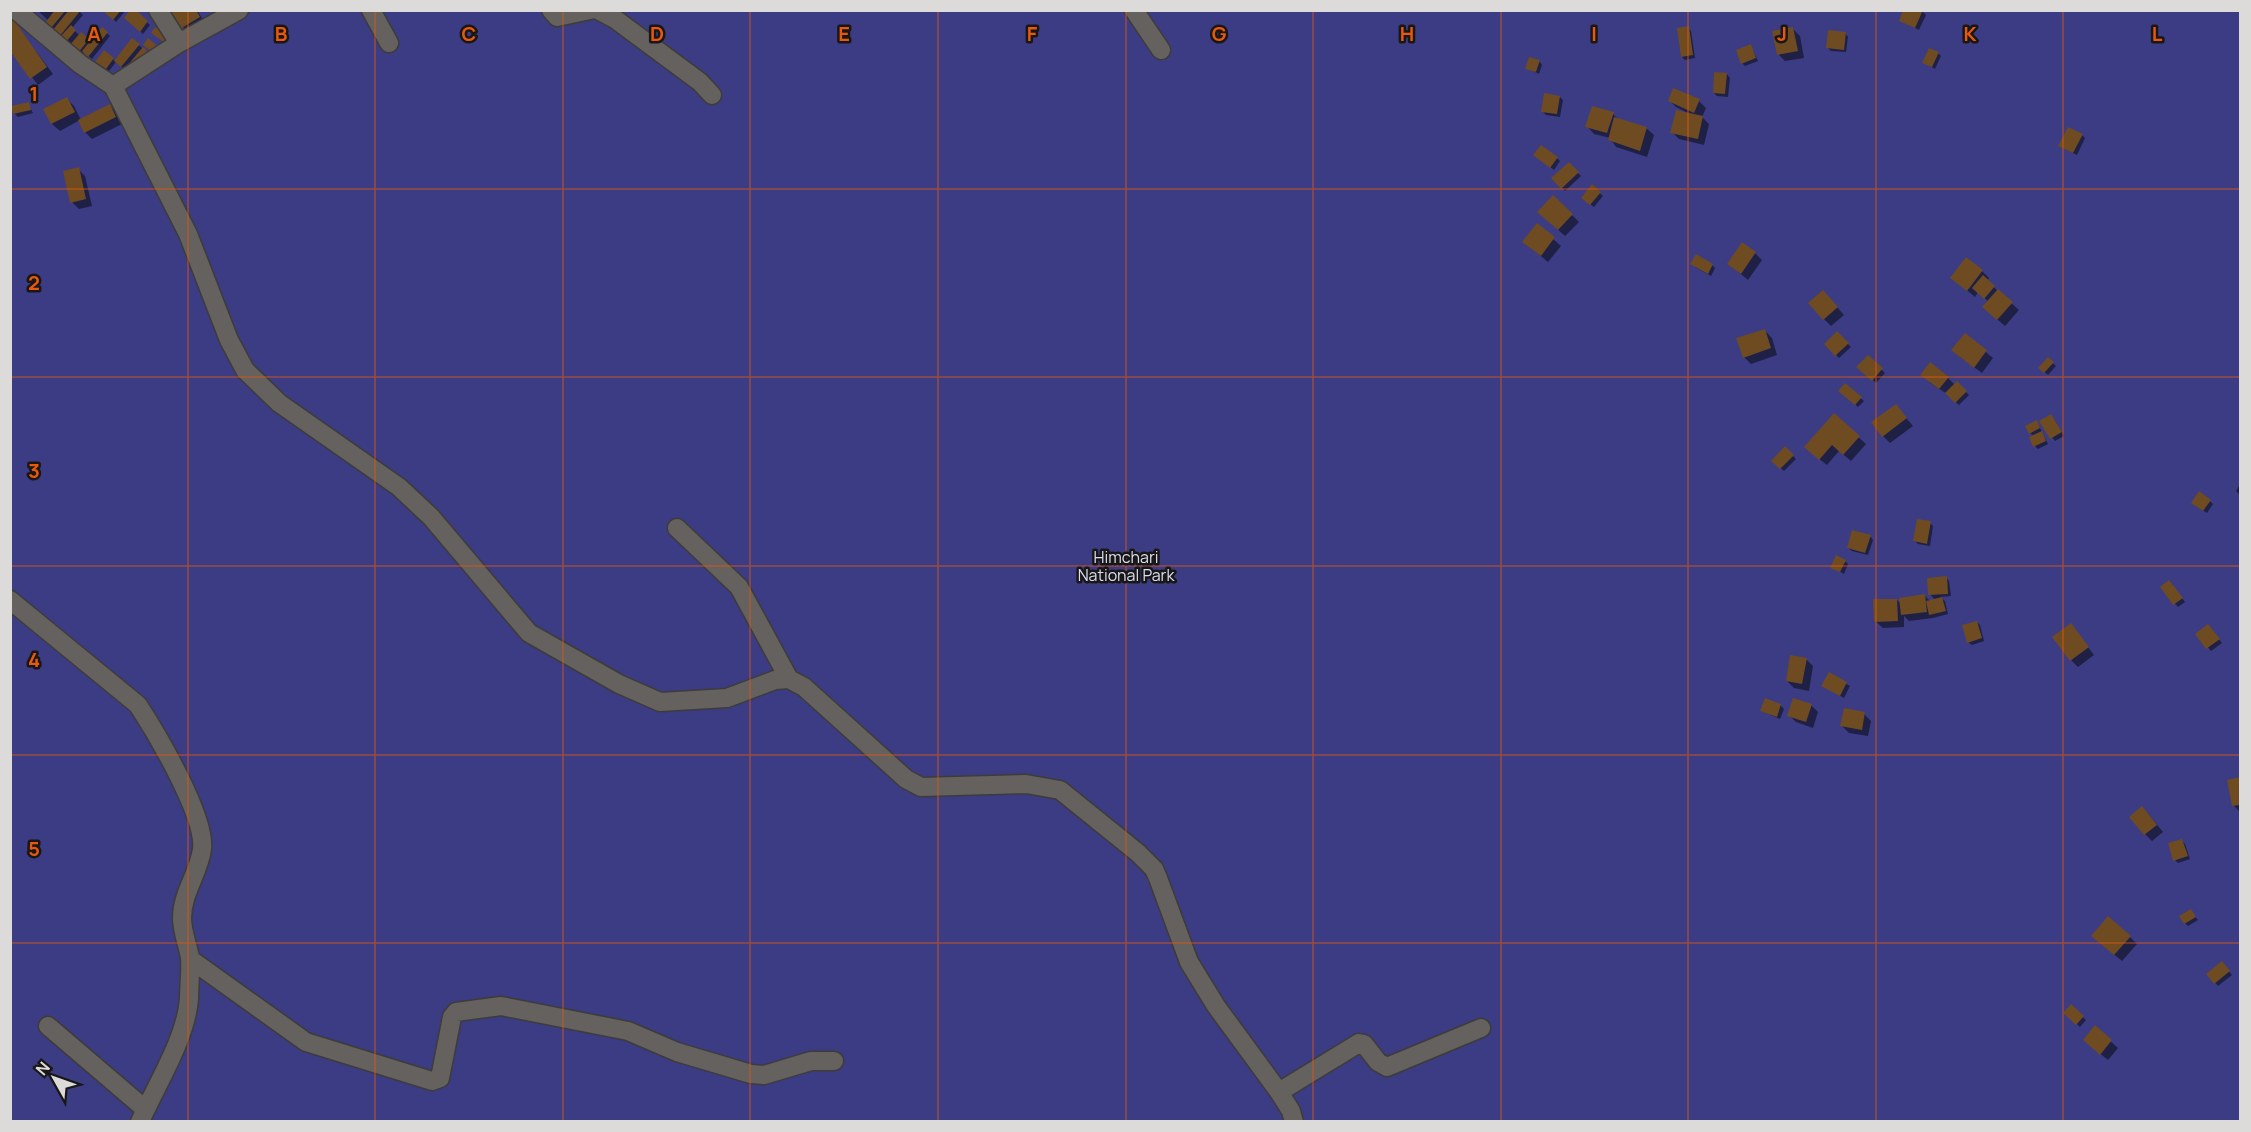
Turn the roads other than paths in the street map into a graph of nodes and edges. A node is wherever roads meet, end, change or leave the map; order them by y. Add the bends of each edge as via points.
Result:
1 (16, 10) edge
2 (159, 10) edge
3 (239, 10) edge
4 (371, 10) edge
5 (551, 10) edge
6 (590, 10) edge
7 (598, 10) edge
8 (1134, 10) edge
9 (179, 43) junction
10 (389, 43) dead end
11 (1161, 50) dead end
12 (113, 86) junction
13 (712, 95) dead end
14 (677, 528) dead end
15 (10, 600) edge
16 (789, 679) junction
17 (190, 959) junction
18 (48, 1026) dead end
19 (1481, 1028) dead end
20 (834, 1061) dead end
21 (1279, 1092) junction
22 (142, 1115) edge
23 (1294, 1122) edge

1 - 12 street via 80,64
2 - 9 street
3 - 9 street
4 - 10 street
5 - 6 street via 557,17
7 - 13 street via 700,82
8 - 11 street
9 - 12 street
12 - 16 street via 188,234 229,340 245,370 279,402 399,487 431,517 529,633 619,684 660,702 727,698 775,680
14 - 16 street via 739,586
15 - 17 street via 138,705 192,805 202,840 199,864 183,900 182,920
16 - 21 street via 804,687 906,779 921,787 1026,784 1060,790 1138,854 1154,868 1189,962
17 - 20 street via 306,1042 432,1081 440,1078 456,1012 501,1006 628,1031 677,1052 751,1074 765,1075 811,1061
17 - 22 street via 188,1002 180,1032
18 - 22 street
19 - 21 street via 1387,1067 1359,1043
21 - 23 street

